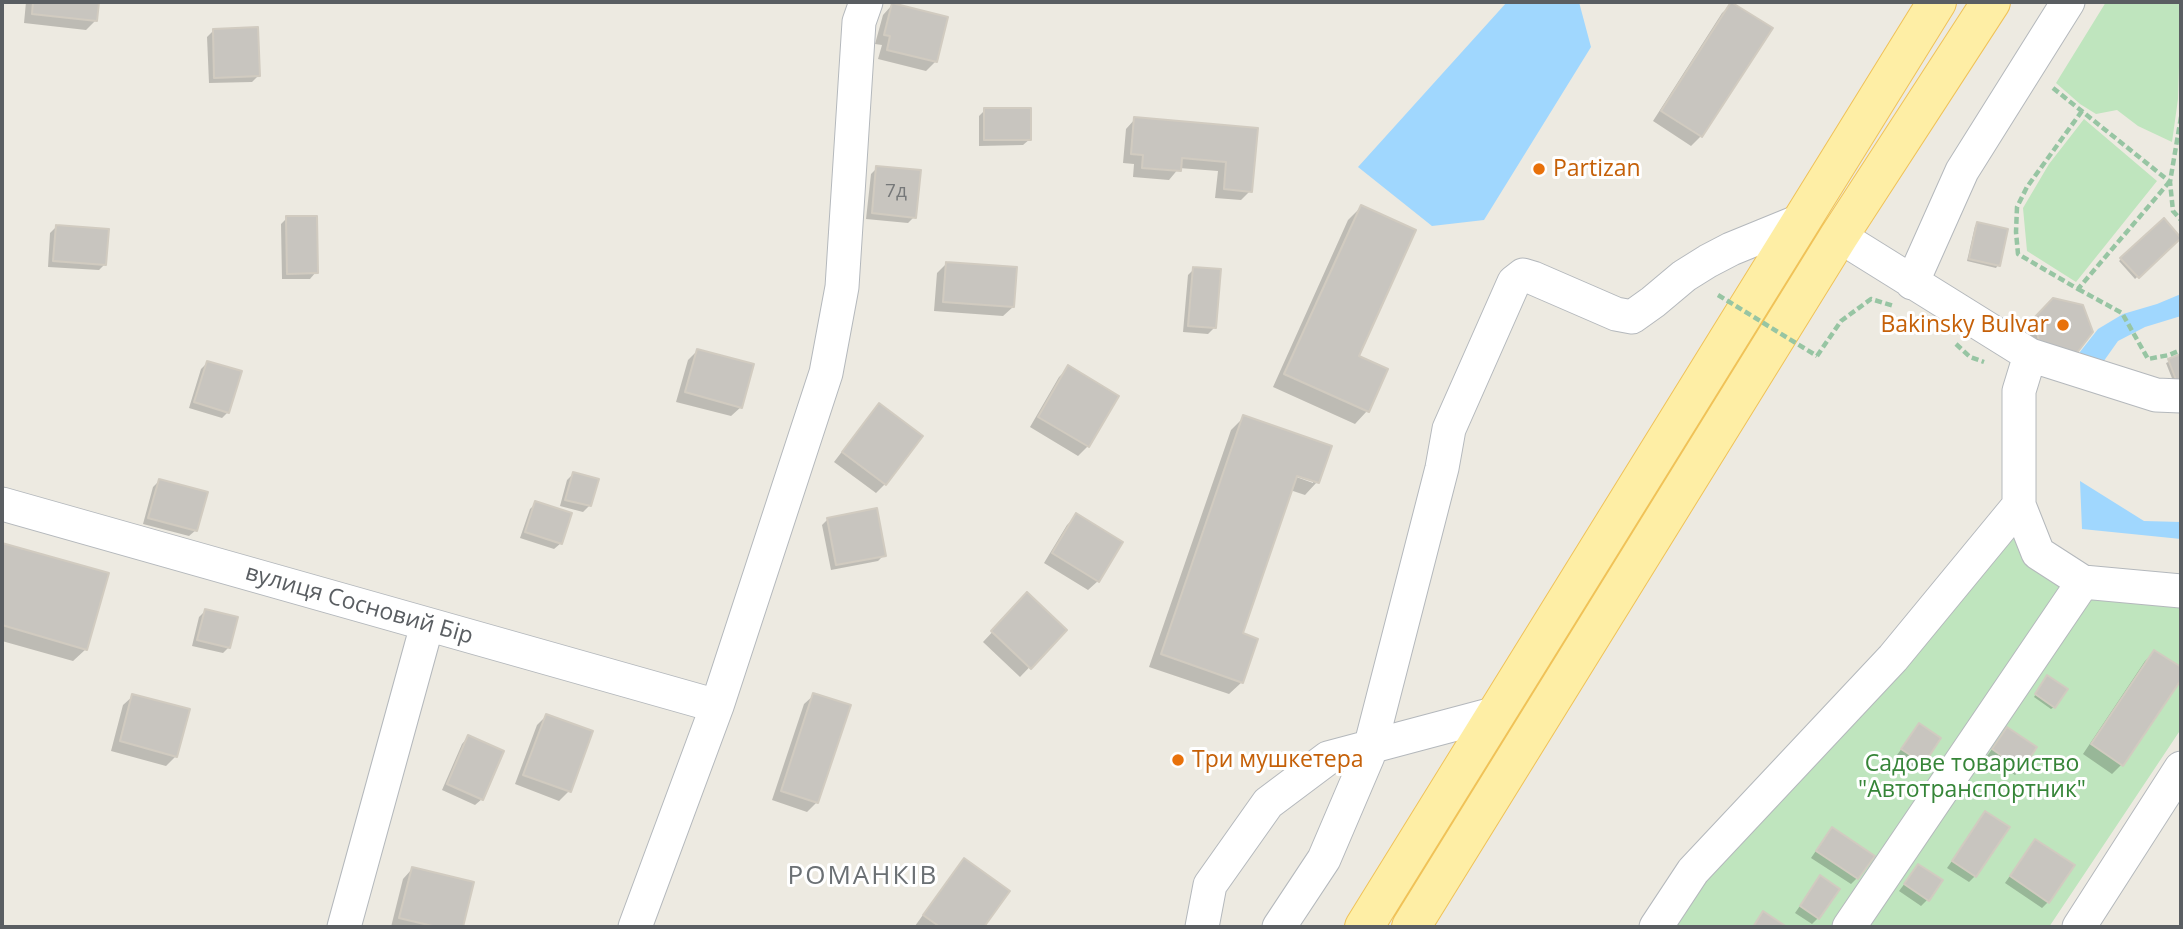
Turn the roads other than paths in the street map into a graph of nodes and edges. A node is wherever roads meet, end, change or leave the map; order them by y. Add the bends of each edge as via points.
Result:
1 (1937, 2) edge
2 (1991, 2) edge
3 (2068, 2) edge
4 (858, 8) edge
5 (1802, 220) junction
6 (1839, 236) junction
7 (1905, 295) junction
8 (2027, 365) junction
9 (2181, 396) edge
10 (2, 504) edge
11 (2019, 505) junction
12 (2084, 582) junction
13 (2181, 591) edge
14 (427, 625) junction
15 (717, 706) junction
16 (1497, 713) junction
17 (1371, 746) junction
18 (2181, 768) edge
19 (344, 927) edge
20 (635, 927) edge
21 (1202, 927) edge
22 (1279, 927) edge
23 (1364, 927) edge
24 (1411, 927) edge
25 (1656, 927) edge
26 (1849, 927) edge
27 (2079, 927) edge

1 - 5 main road
2 - 6 main road
3 - 7 street via 1962,171
4 - 15 street via 842,287 827,373
5 - 16 main road
5 - 17 street via 1708,261 1632,317 1523,275 1514,282 1450,429
6 - 7 street
6 - 24 main road
7 - 8 street
8 - 9 street via 2156,395
8 - 11 street via 2019,391
10 - 14 street, вулиця Сосновий Бір
11 - 12 street via 2038,553
11 - 25 street via 1893,658 1693,871
12 - 13 street
12 - 26 street
14 - 15 street, вулиця Сосновий Бір
14 - 19 street
15 - 20 street
16 - 17 street
16 - 23 main road
17 - 21 street via 1328,758 1268,803 1210,885
17 - 22 street via 1324,859
18 - 27 street

